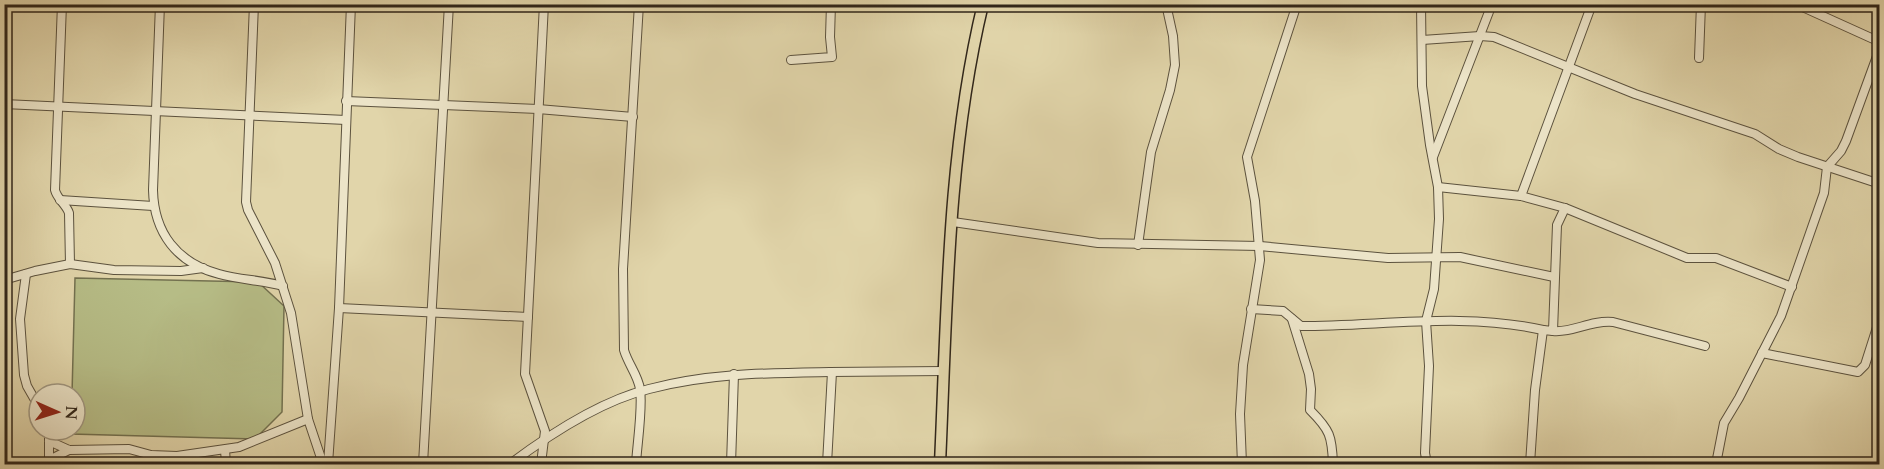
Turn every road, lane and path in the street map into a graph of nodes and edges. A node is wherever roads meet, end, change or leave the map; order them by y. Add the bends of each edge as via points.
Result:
1 (62, 4) edge
2 (160, 4) edge
3 (254, 4) edge
4 (351, 4) edge
5 (449, 4) edge
6 (544, 4) edge
7 (639, 4) edge
8 (831, 4) edge
9 (983, 4) edge
10 (1166, 4) edge
11 (1297, 4) edge
12 (1420, 4) edge
13 (1492, 4) edge
14 (1592, 4) edge
15 (1701, 4) edge
16 (1796, 4) edge
17 (1480, 36) junction
18 (1422, 39) junction
19 (1880, 42) edge
20 (1880, 48) edge
21 (1699, 58) dead end
22 (791, 60) dead end
23 (1569, 67) junction
24 (346, 101) junction
25 (4, 104) edge
26 (444, 105) junction
27 (57, 107) junction
28 (538, 109) junction
29 (156, 112) junction
30 (249, 116) junction
31 (633, 117) junction
32 (346, 120) junction
33 (1432, 158) junction
34 (1827, 167) junction
35 (1880, 184) edge
36 (1438, 187) junction
37 (1521, 196) junction
38 (60, 200) junction
39 (153, 206) junction
40 (1565, 208) junction
41 (953, 222) junction
42 (1138, 245) junction
43 (1260, 246) junction
44 (1438, 257) junction
45 (70, 264) junction
46 (203, 268) junction
47 (26, 274) junction
48 (1554, 277) junction
49 (4, 280) edge
50 (283, 286) junction
51 (1792, 286) junction
52 (339, 308) junction
53 (1251, 309) junction
54 (431, 311) junction
55 (528, 317) junction
56 (1291, 318) junction
57 (1880, 318) edge
58 (1426, 321) junction
59 (1543, 330) junction
60 (1553, 331) junction
61 (1705, 346) dead end
62 (1762, 353) junction
63 (944, 371) junction
64 (832, 372) junction
65 (734, 374) junction
66 (27, 386) edge
67 (641, 391) junction
68 (308, 419) junction
69 (545, 438) junction
70 (49, 442) edge
71 (51, 442) edge
72 (69, 450) junction
73 (225, 450) junction
74 (49, 462) edge
75 (1362, 464) edge
76 (226, 465) edge
77 (322, 465) edge
78 (328, 465) edge
79 (423, 465) edge
80 (510, 465) edge
81 (541, 465) edge
82 (636, 465) edge
83 (730, 465) edge
84 (827, 465) edge
85 (940, 465) edge
86 (1242, 465) edge
87 (1333, 465) edge
88 (1354, 465) edge
89 (1427, 465) edge
90 (1530, 465) edge
91 (1716, 465) edge

1 - 27 street
2 - 29 street
3 - 30 street
4 - 24 street
5 - 26 street
6 - 28 street
7 - 31 street
8 - 22 street via 832,57
9 - 41 main road via 958,142
10 - 42 street via 1175,65 1151,152
11 - 43 street via 1247,157
12 - 18 street
13 - 17 street
14 - 23 street
15 - 21 street
16 - 19 street
17 - 18 street
17 - 23 street via 1494,37
17 - 33 street
18 - 33 street via 1422,86
20 - 34 street via 1841,152
23 - 34 street via 1635,94 1755,134 1779,149
23 - 37 street
24 - 26 street
24 - 32 street
25 - 27 street
26 - 28 street
26 - 54 street
27 - 29 street
27 - 38 street via 56,190
28 - 31 street
28 - 55 street
29 - 30 street
29 - 39 street
30 - 32 street
30 - 50 street via 246,202
31 - 67 street via 623,269 624,350
32 - 52 street
33 - 36 street
34 - 35 street
34 - 51 street via 1824,193
36 - 37 street
36 - 44 street
37 - 40 street
38 - 39 street
38 - 45 street via 69,213
39 - 46 street via 163,235 172,247
40 - 48 street via 1557,225
40 - 51 street via 1687,258 1716,258
41 - 42 street via 1057,238
41 - 63 main road
42 - 43 street
43 - 44 street via 1388,258
43 - 53 street
44 - 48 street via 1460,257
44 - 58 street
45 - 46 street via 114,270
45 - 47 street
46 - 50 street
47 - 49 street
47 - 66 street via 20,319
48 - 60 street
50 - 68 street
51 - 62 street
52 - 54 street
52 - 78 street
53 - 56 street via 1283,311
53 - 86 street via 1240,414
54 - 55 street
54 - 79 street
55 - 69 street via 525,374
56 - 58 street via 1301,326
56 - 87 street via 1309,374 1310,410 1327,428
57 - 62 street via 1865,365 1858,372
58 - 59 street via 1486,321
58 - 89 street
59 - 60 street
59 - 90 street
60 - 61 street via 1613,322
62 - 91 street via 1724,423
63 - 64 street
63 - 85 main road
64 - 65 street
64 - 84 street
65 - 67 street
65 - 83 street
67 - 69 street
67 - 82 street
68 - 73 street via 250,444
68 - 77 street
69 - 80 street
69 - 81 street
70 - 74 street
71 - 72 street
72 - 73 street via 129,449 162,456
72 - 74 street
73 - 76 street
75 - 88 street

